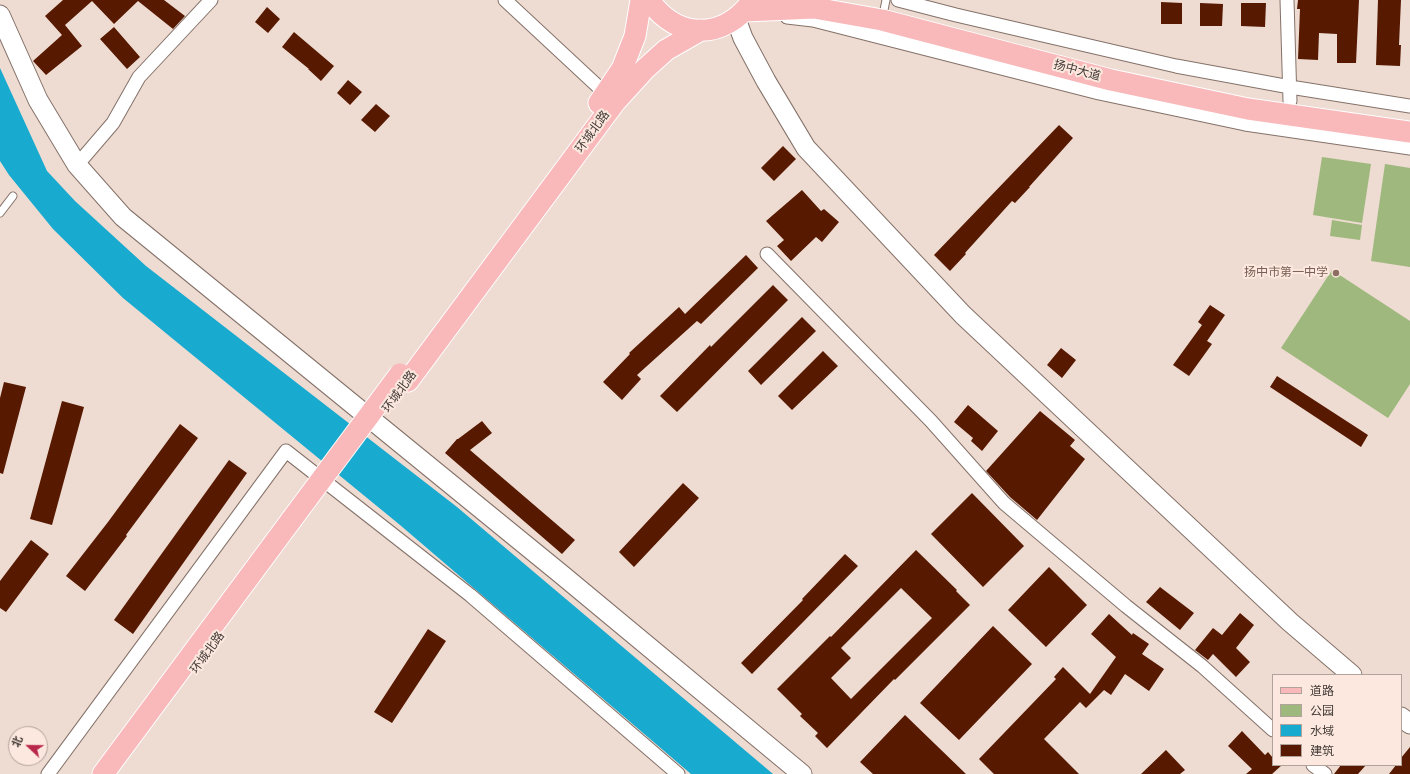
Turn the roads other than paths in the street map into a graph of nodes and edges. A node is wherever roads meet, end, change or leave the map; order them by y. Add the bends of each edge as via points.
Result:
1 (211, 0) edge
2 (506, 0) edge
3 (641, 0) edge
4 (649, 0) edge
5 (854, 0) edge
6 (1287, 0) edge
7 (889, 3) edge
8 (745, 10) edge
9 (0, 15) edge
10 (701, 30) junction
11 (606, 94) junction
12 (1290, 94) junction
13 (1410, 106) edge
14 (1410, 120) edge
15 (1410, 132) edge
16 (1410, 148) edge
17 (77, 165) junction
18 (13, 196) dead end
19 (0, 213) edge
20 (768, 254) dead end
21 (404, 378) junction
22 (297, 522) junction
23 (1351, 674) edge
24 (1402, 718) edge
25 (1410, 724) edge
26 (1272, 729) edge
27 (1315, 766) edge
28 (48, 774) edge
29 (103, 774) edge
30 (119, 774) edge
31 (678, 774) edge
32 (802, 774) edge
33 (1325, 774) edge

1 - 17 street via 139,77 113,124
2 - 11 street
3 - 11 main road, 环城北路 via 635,36 622,69
4 - 10 main road via 656,10 671,22 688,29
5 - 7 main road, 扬中大道
6 - 12 street
7 - 12 main road, 扬中大道 via 1117,68 1250,95
8 - 10 main road via 725,25
8 - 15 main road, 扬中大道 via 814,8 882,20 1111,80 1248,109
8 - 16 street via 813,20 1099,93 1245,124
8 - 23 street via 743,38 806,148 975,326 1278,611
9 - 17 street via 38,100
10 - 21 main road, 环城北路 via 666,50 615,102
11 - 21 main road, 环城北路
12 - 13 street
12 - 14 main road, 扬中大道
17 - 32 street via 123,217
18 - 19 lane
20 - 26 street via 931,421 1004,504 1202,666
21 - 22 main road, 环城北路, bridge
22 - 29 main road, 环城北路
22 - 30 main road, 环城北路
24 - 25 street
27 - 33 street
28 - 31 street via 286,451 470,595

